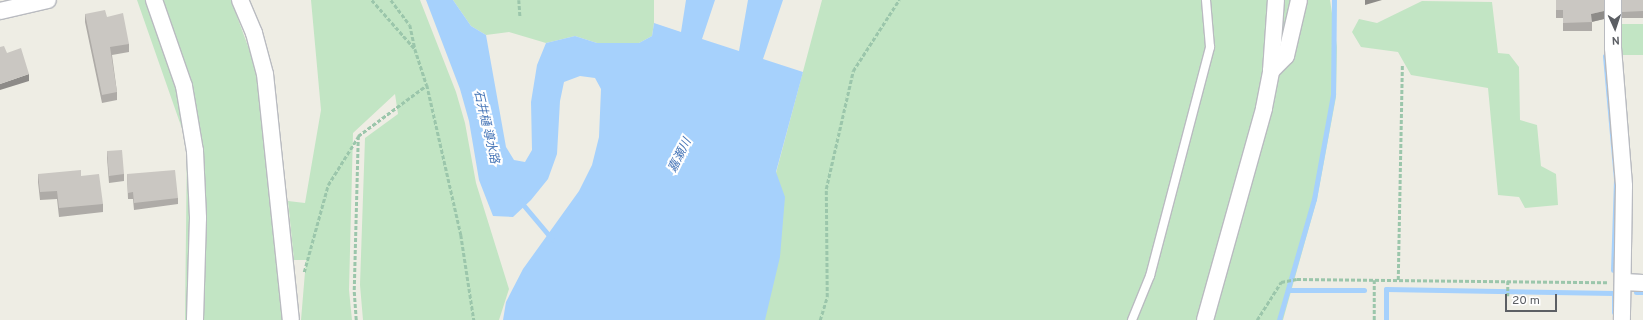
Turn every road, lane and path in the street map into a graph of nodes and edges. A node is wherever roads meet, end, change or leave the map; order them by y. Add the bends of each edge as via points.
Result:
1 (48, 0) edge
2 (154, 0) edge
3 (240, 0) edge
4 (372, 0) edge
5 (391, 0) edge
6 (520, 0) edge
7 (899, 0) edge
8 (1206, 0) edge
9 (1276, 0) edge
10 (1300, 0) edge
11 (1613, 0) edge
12 (0, 11) edge
13 (520, 16) dead end
14 (415, 49) junction
15 (1402, 64) dead end
16 (1271, 71) junction
17 (427, 85) junction
18 (358, 136) junction
19 (1374, 280) junction
20 (1398, 280) junction
21 (1508, 281) junction
22 (1624, 282) junction
23 (1643, 283) edge
24 (288, 296) junction
25 (1508, 296) dead end
26 (194, 320) edge
27 (290, 320) edge
28 (356, 320) edge
29 (474, 320) edge
30 (820, 320) edge
31 (1132, 320) edge
32 (1206, 320) edge
33 (1257, 320) edge
34 (1374, 320) edge
35 (1622, 320) edge

1 - 12 street
2 - 26 street via 184,86 195,151 198,218
3 - 24 street via 254,33 265,74
4 - 14 path
5 - 14 path via 410,25
6 - 13 path
7 - 30 path via 853,71 826,189 827,297
8 - 31 lane via 1210,47 1150,276
9 - 16 street
10 - 16 street via 1286,56
11 - 22 street via 1613,48 1624,186
14 - 17 path
15 - 20 path
16 - 32 street via 1264,108
17 - 18 path
17 - 29 path via 461,235
18 - 24 path via 328,185 299,286
18 - 28 path via 354,290
19 - 20 path
19 - 33 path via 1297,279 1281,282
19 - 34 path
20 - 21 path
21 - 22 path
21 - 25 path
22 - 23 street
22 - 35 street
24 - 27 street

